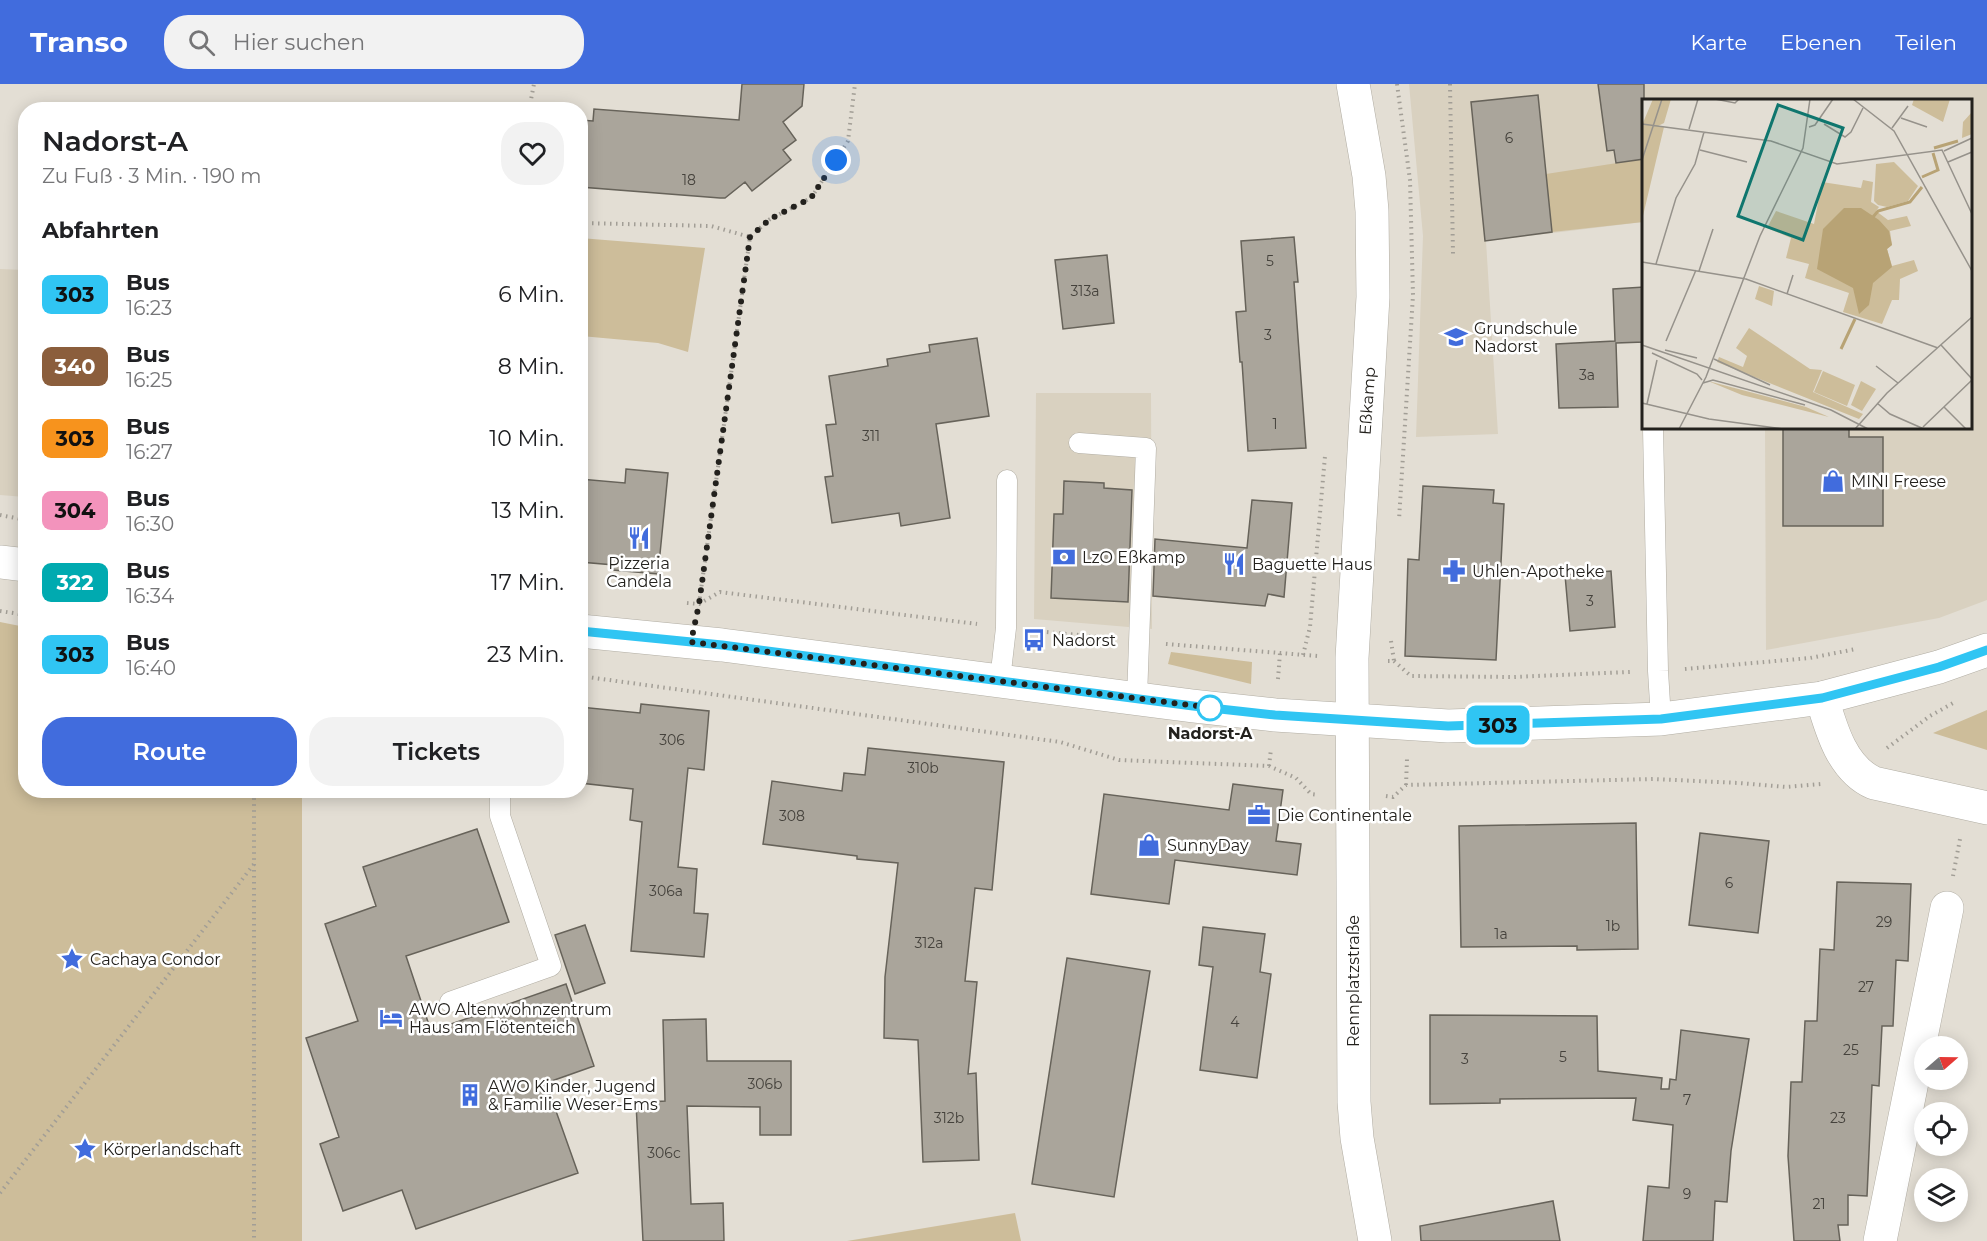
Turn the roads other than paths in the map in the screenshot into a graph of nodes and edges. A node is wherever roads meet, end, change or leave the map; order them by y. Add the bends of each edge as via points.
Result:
1 (1353, 84) edge
2 (1653, 429) edge
3 (1078, 442) dead end
4 (1007, 480) dead end
5 (0, 562) edge
6 (18, 564) edge
7 (588, 632) edge
8 (1987, 650) edge
9 (1000, 680) junction
10 (1137, 698) junction
11 (1822, 698) junction
12 (1661, 719) junction
13 (1352, 720) junction
14 (500, 798) edge
15 (1977, 805) edge
16 (1947, 908) road end
17 (450, 1002) dead end
18 (1375, 1241) edge
19 (1880, 1241) edge

1 - 13 street, Eßkamp via 1369,176 1373,297 1354,616
2 - 12 lane
3 - 10 lane via 1146,448
4 - 9 lane via 1006,628
5 - 6 street
7 - 9 street
8 - 11 street
9 - 10 street
10 - 13 street
11 - 12 street
11 - 15 street via 1831,729 1856,771 1874,783
12 - 13 street via 1448,726
13 - 18 street, Rennplatzstraße via 1354,1102
14 - 17 lane via 500,816 551,966
16 - 19 street

